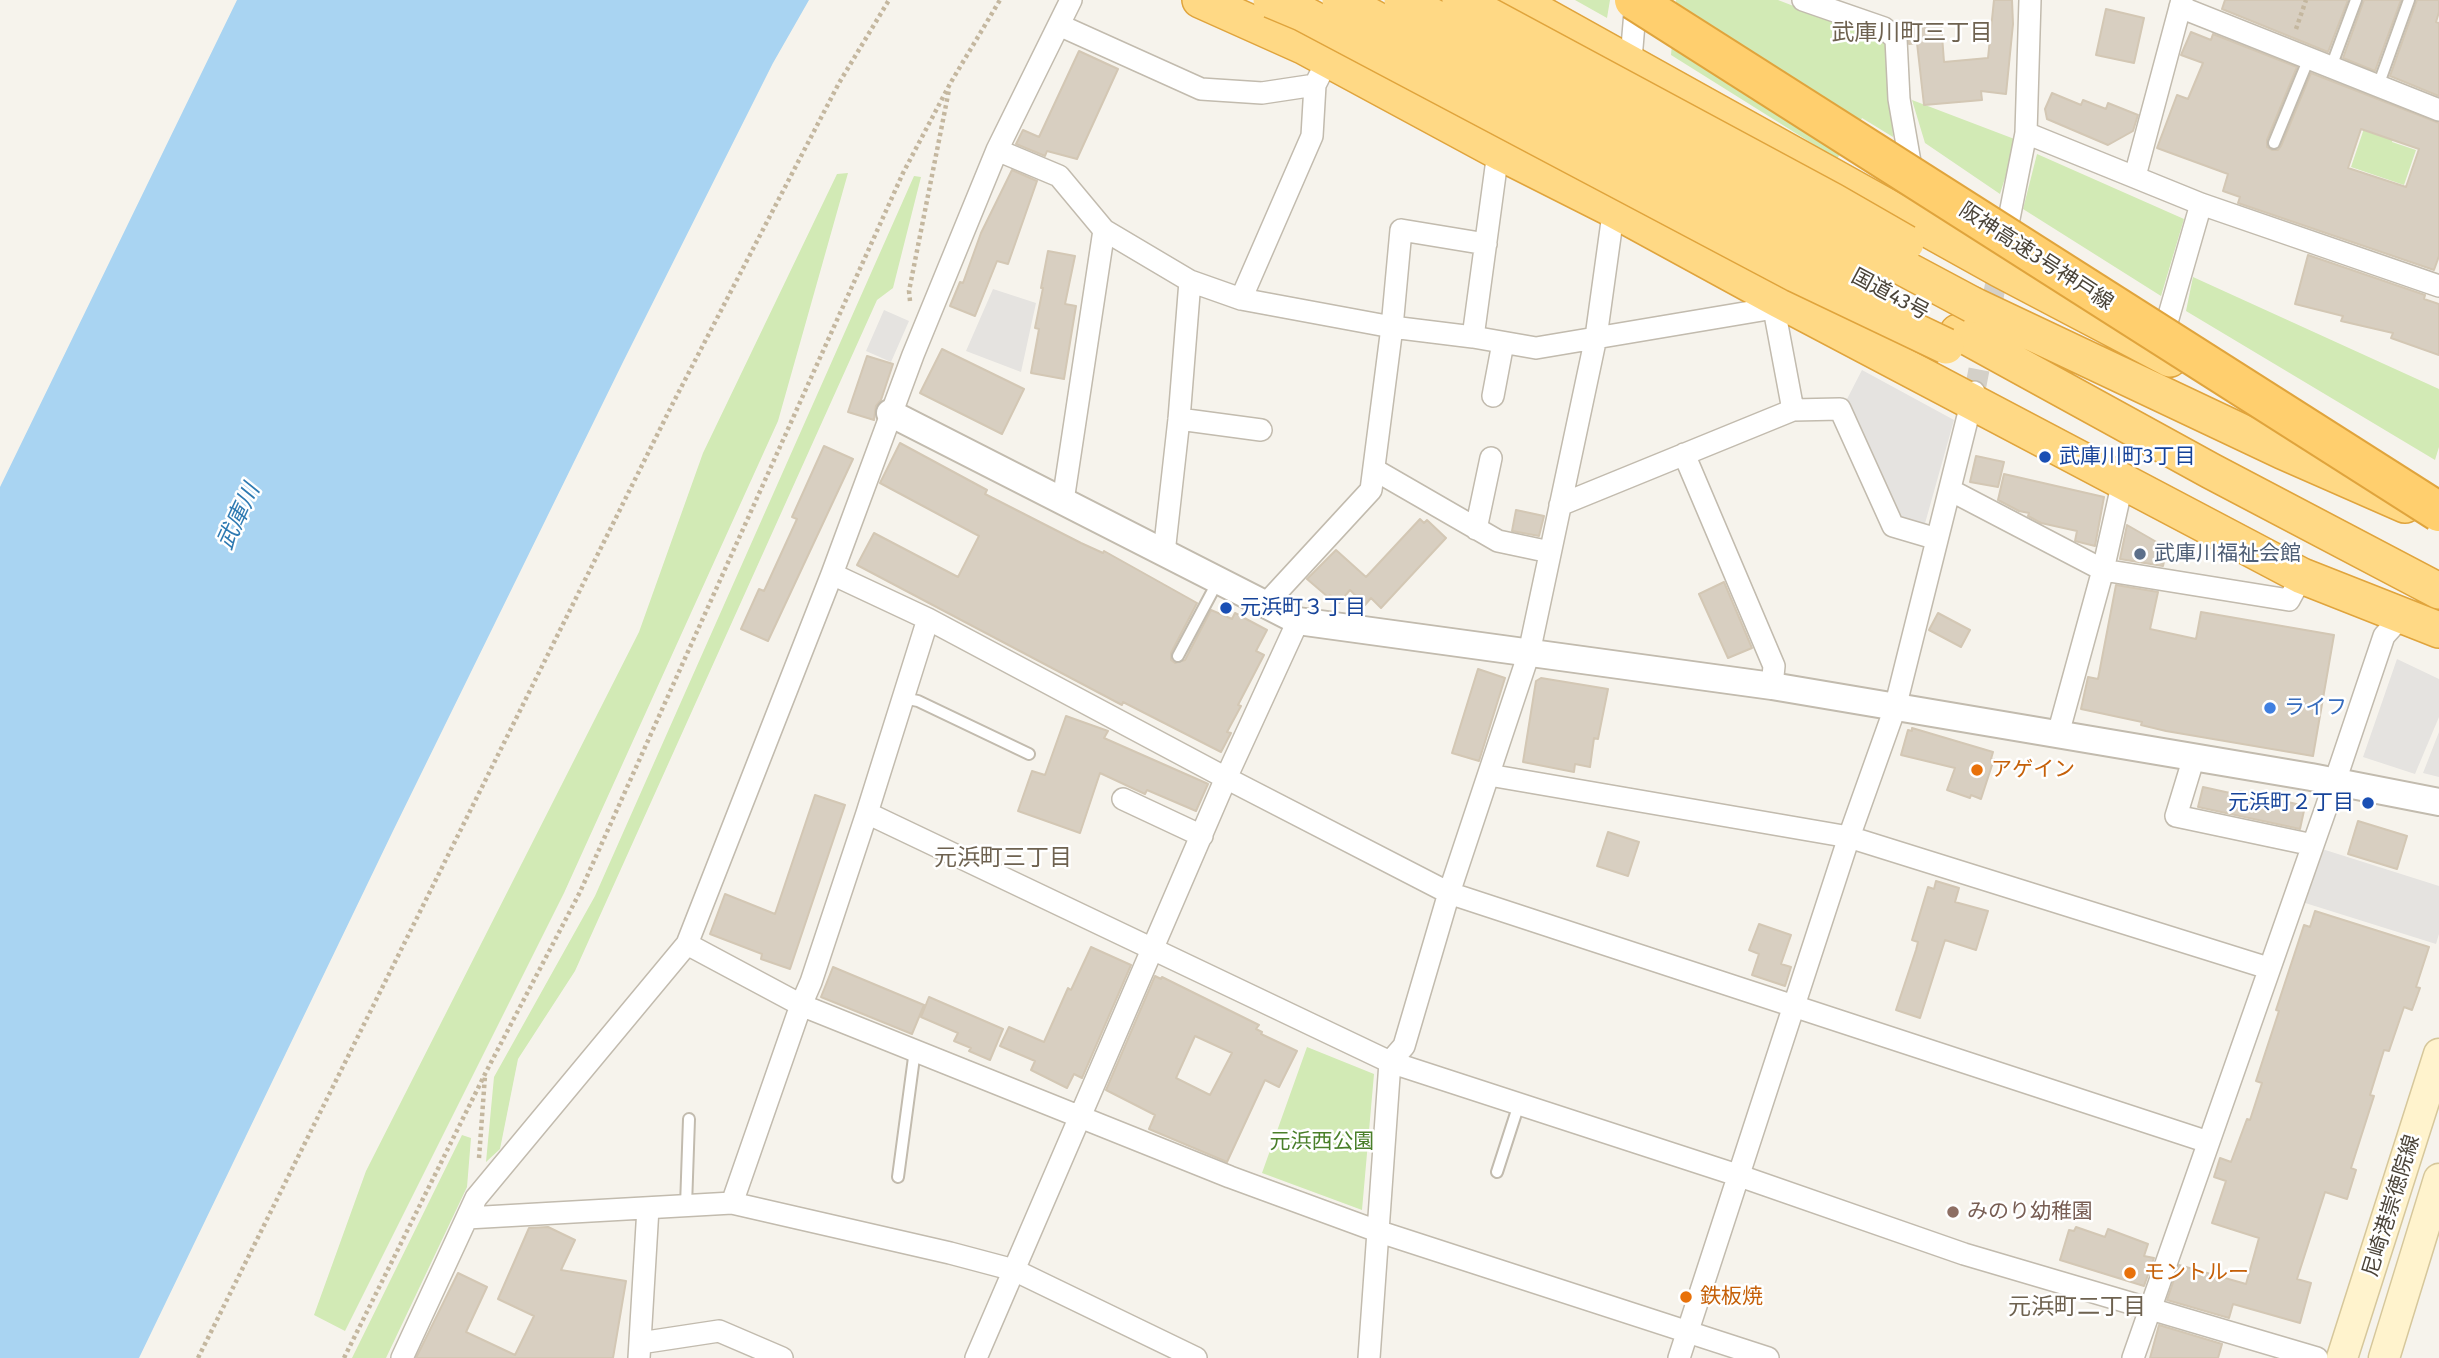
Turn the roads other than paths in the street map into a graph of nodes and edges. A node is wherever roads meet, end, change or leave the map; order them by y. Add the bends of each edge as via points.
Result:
1 (1071, 0) edge
2 (1200, 0) edge
3 (1271, 0) edge
4 (1340, 0) edge
5 (1402, 0) edge
6 (1460, 0) edge
7 (1516, 0) edge
8 (1635, 0) edge
9 (1643, 0) edge
10 (1803, 0) edge
11 (2030, 0) edge
12 (2356, 0) edge
13 (2409, 0) edge
14 (2181, 4) edge
15 (1059, 25) junction
16 (2309, 58) junction
17 (1630, 65) junction
18 (2331, 67) junction
19 (1322, 72) junction
20 (2378, 86) junction
21 (2439, 110) edge
22 (2026, 133) junction
23 (2274, 143) dead end
24 (997, 150) junction
25 (1503, 154) junction
26 (2135, 176) junction
27 (2201, 204) junction
28 (1614, 210) junction
29 (1921, 225) junction
30 (1104, 230) junction
31 (1486, 244) junction
32 (1189, 281) junction
33 (2439, 286) edge
34 (1241, 299) junction
35 (1777, 299) junction
36 (1976, 302) junction
37 (1392, 327) junction
38 (1474, 337) junction
39 (1596, 337) junction
40 (1503, 342) junction
41 (2158, 353) junction
42 (1493, 396) dead end
43 (1974, 396) junction
44 (1793, 410) junction
45 (890, 413) junction
46 (1179, 419) junction
47 (1261, 430) dead end
48 (1684, 454) junction
49 (1491, 458) dead end
50 (1374, 470) junction
51 (2123, 481) junction
52 (1950, 489) junction
53 (1063, 501) junction
54 (2438, 501) edge
55 (1560, 505) junction
56 (1476, 529) junction
57 (1937, 539) junction
58 (1550, 552) junction
59 (1164, 553) junction
60 (2103, 570) junction
61 (832, 574) junction
62 (2302, 576) junction
63 (1218, 581) junction
64 (2439, 592) edge
65 (1265, 605) junction
66 (2402, 616) junction
67 (928, 619) junction
68 (1297, 621) junction
69 (2439, 630) edge
70 (1529, 653) junction
71 (1178, 656) dead end
72 (1772, 686) junction
73 (903, 698) junction
74 (1895, 708) junction
75 (2058, 734) junction
76 (1029, 754) dead end
77 (2194, 757) junction
78 (1489, 775) junction
79 (1226, 778) junction
80 (2334, 781) junction
81 (1123, 799) dead end
82 (2439, 802) edge
83 (867, 813) junction
84 (1202, 836) junction
85 (1849, 837) junction
86 (2313, 845) junction
87 (1449, 892) junction
88 (687, 944) junction
89 (1153, 951) junction
90 (2268, 968) junction
91 (801, 1005) junction
92 (1794, 1006) junction
93 (915, 1050) junction
94 (2439, 1054) edge
95 (1390, 1062) junction
96 (1519, 1104) junction
97 (1080, 1116) junction
98 (690, 1119) dead end
99 (2208, 1142) junction
100 (1497, 1172) dead end
101 (1740, 1176) junction
102 (898, 1177) dead end
103 (2439, 1179) edge
104 (732, 1203) junction
105 (686, 1206) junction
106 (648, 1208) junction
107 (467, 1218) junction
108 (1377, 1231) junction
109 (1014, 1270) junction
110 (2150, 1309) junction
111 (1687, 1333) junction
112 (639, 1351) edge
113 (402, 1358) edge
114 (782, 1358) edge
115 (976, 1358) edge
116 (1196, 1358) edge
117 (1369, 1358) edge
118 (1679, 1358) edge
119 (1768, 1358) edge
120 (2133, 1358) edge
121 (2317, 1358) edge
122 (2342, 1358) edge
123 (2384, 1358) edge

1 - 15 street
2 - 19 highway
3 - 36 highway, bridge via 1794,274
4 - 36 highway, 国道43号, bridge
5 - 36 highway, 国道43号, bridge
6 - 36 highway, bridge via 1833,201
7 - 17 highway
8 - 17 street
8 - 54 highway, 阪神高速3号神戸線, bridge
9 - 54 highway, 阪神高速3号神戸線, bridge via 2171,339
10 - 29 street via 1884,28 1896,39 1899,99
11 - 22 street
12 - 18 lane
13 - 20 lane
14 - 16 street
14 - 26 street
15 - 19 street via 1201,89 1262,93
15 - 24 street
16 - 18 street
16 - 23 lane
17 - 28 street
17 - 29 highway
18 - 20 street
19 - 25 highway
19 - 34 street via 1312,136
20 - 21 street
22 - 26 street
22 - 36 street
24 - 30 street via 1059,176
24 - 45 street
25 - 28 highway
25 - 31 street via 1496,167
26 - 27 street
27 - 33 street
27 - 41 street
28 - 35 highway
28 - 39 street
29 - 36 highway
30 - 32 street
30 - 53 street
31 - 37 street via 1401,230
31 - 38 street
32 - 34 street
32 - 46 street
34 - 37 street
35 - 39 street via 1762,310
35 - 43 highway
35 - 44 street via 1775,314
36 - 41 highway
36 - 54 highway, 国道43号 via 2282,451
36 - 64 highway, 国道43号 via 2116,419
37 - 38 street
37 - 50 street
38 - 40 street
39 - 40 street via 1536,348
39 - 55 street
40 - 42 street
41 - 54 highway
43 - 51 highway
43 - 52 street
44 - 48 street
44 - 57 street via 1840,409 1893,526
45 - 53 street
45 - 61 street
46 - 47 street
46 - 59 street
48 - 55 street
48 - 72 street via 1774,666
49 - 56 street
50 - 56 street
50 - 65 street via 1371,489
51 - 60 street
51 - 62 highway
52 - 57 street
52 - 60 street
53 - 59 street
55 - 58 street
56 - 58 street via 1498,541
57 - 74 street
58 - 70 street
59 - 63 street
60 - 62 street via 2288,600
60 - 75 street
61 - 67 street
61 - 88 street
62 - 66 highway
63 - 65 street
63 - 71 lane
65 - 68 street
66 - 69 highway
66 - 80 street via 2384,636
67 - 73 street
67 - 79 street
68 - 70 street
68 - 79 street
70 - 72 street
70 - 78 street
72 - 74 street
73 - 76 lane
73 - 83 street
74 - 75 street
74 - 85 street
75 - 77 street
77 - 80 street
77 - 86 street via 2176,816
78 - 85 street
78 - 87 street
79 - 84 street
79 - 87 street
80 - 82 street
80 - 86 street
81 - 84 street
83 - 89 street
83 - 91 street
84 - 89 street
85 - 90 street
85 - 92 street
86 - 90 street
87 - 92 street
87 - 95 street via 1404,1046
88 - 91 street
88 - 107 street via 477,1198
89 - 95 street
89 - 97 street
90 - 99 street
91 - 93 street
91 - 104 street
92 - 99 street
92 - 101 street
93 - 97 street
93 - 102 lane
94 - 122 main road, 尼崎港崇徳院線
95 - 96 street
95 - 108 street
96 - 100 lane
96 - 101 street
97 - 108 street
97 - 109 street
98 - 105 lane
99 - 110 street
101 - 110 street via 1964,1254
101 - 111 street
103 - 123 main road, 尼崎港崇徳院線
104 - 105 street
104 - 109 street
105 - 106 street
106 - 107 street
106 - 112 street
107 - 113 street
108 - 111 street
108 - 117 street
109 - 115 street
109 - 116 street
110 - 120 street
110 - 121 street
111 - 118 street
111 - 119 street
112 - 114 street via 719,1331

